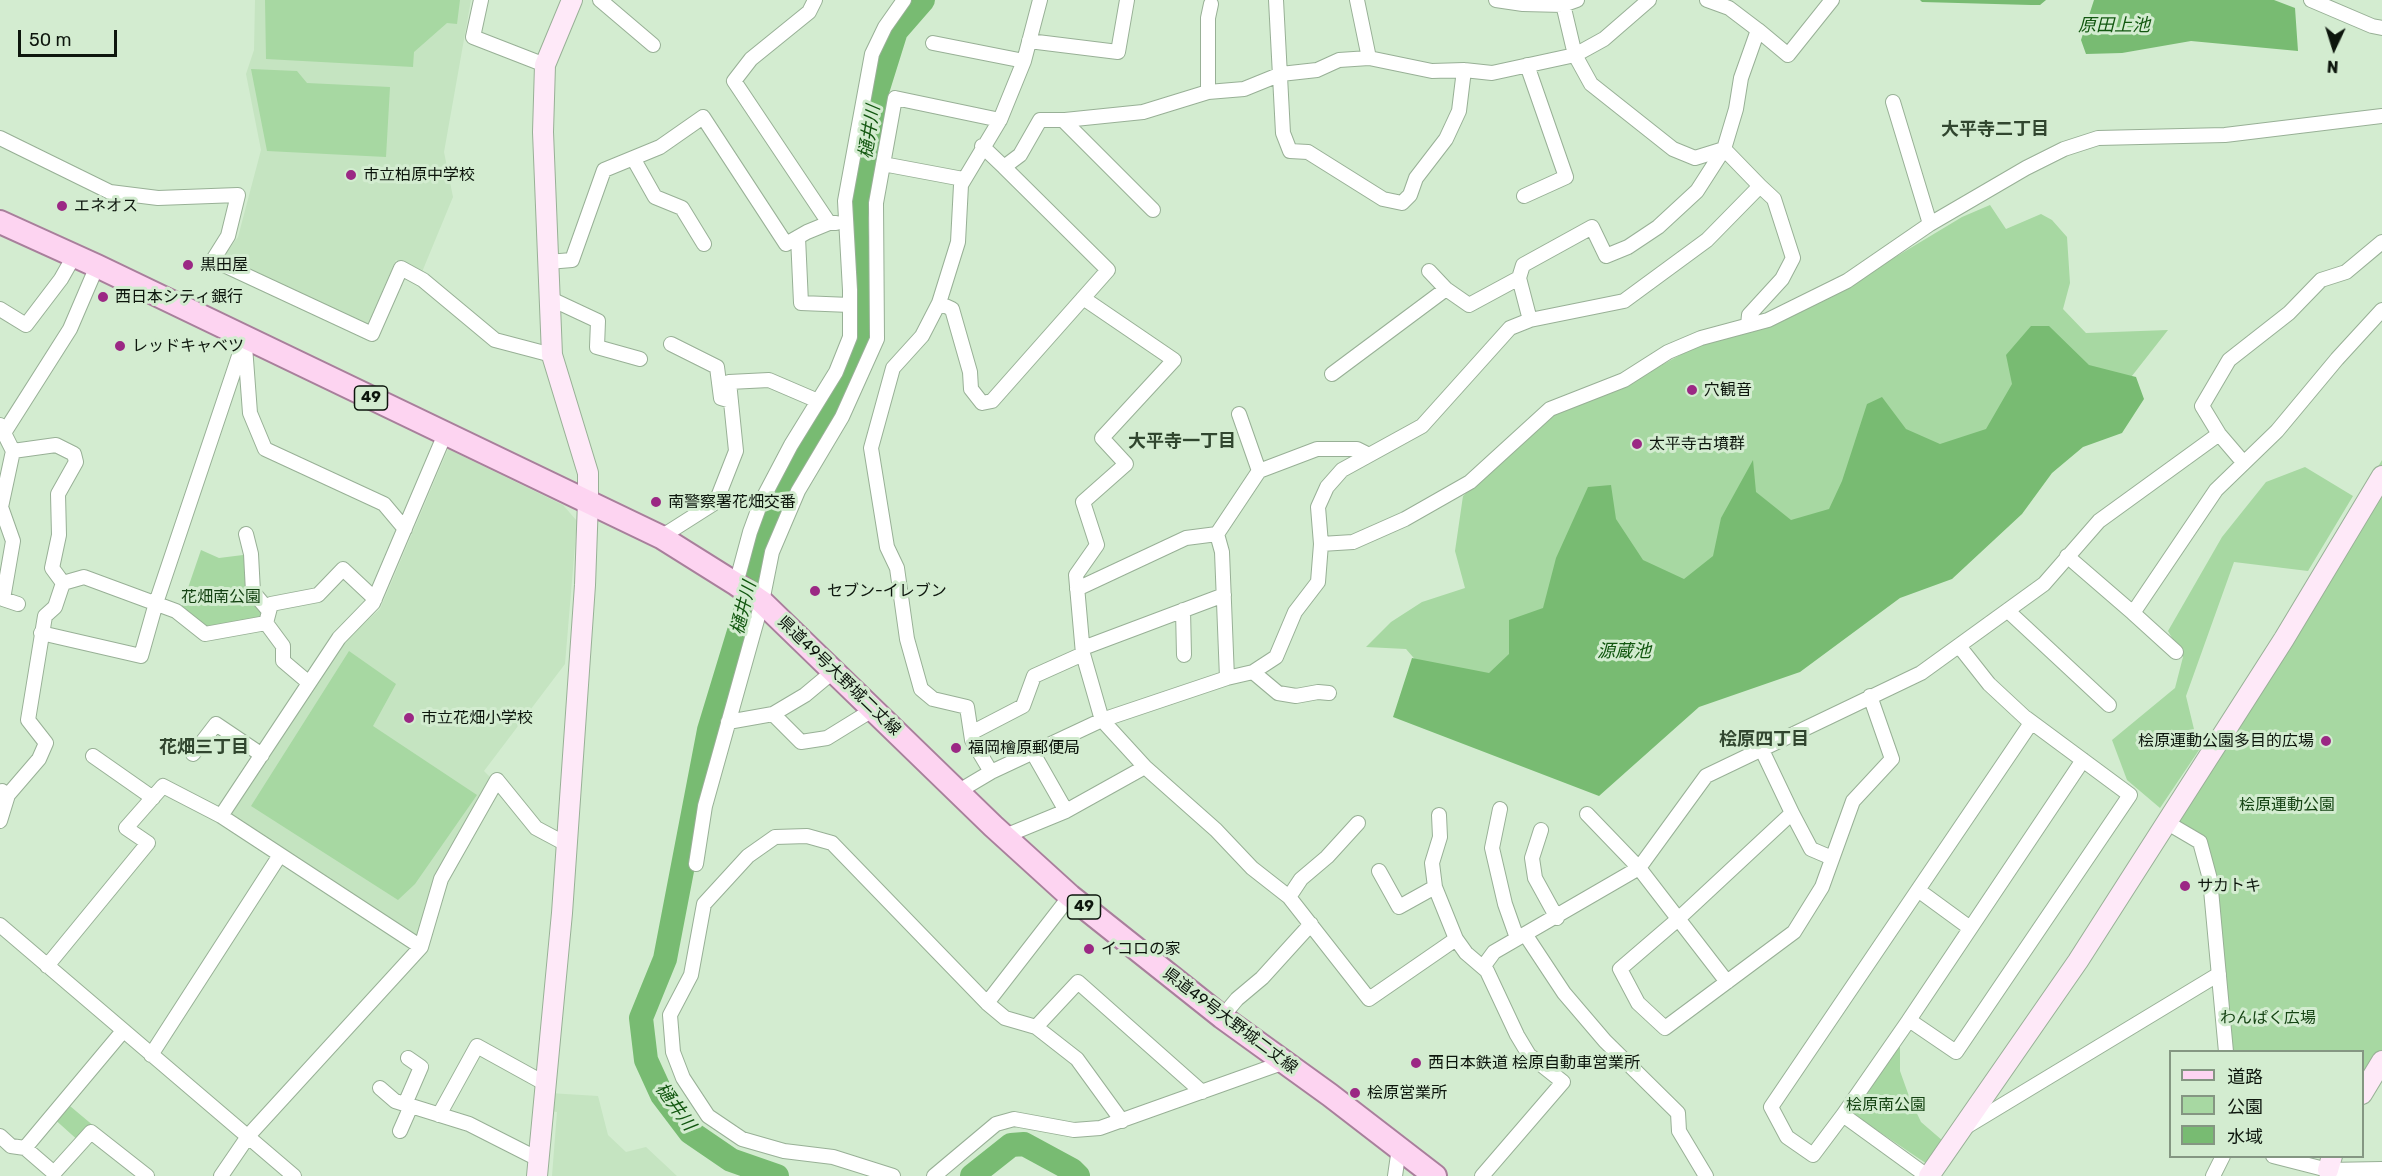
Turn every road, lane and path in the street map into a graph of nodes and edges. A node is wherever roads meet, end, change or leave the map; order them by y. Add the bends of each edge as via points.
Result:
1 (481, 0) edge
2 (572, 0) edge
3 (600, 0) edge
4 (815, 0) edge
5 (904, 0) edge
6 (1040, 0) edge
7 (1126, 0) edge
8 (1276, 0) edge
9 (1357, 0) edge
10 (1496, 0) edge
11 (1578, 0) edge
12 (1649, 0) edge
13 (1707, 0) edge
14 (1832, 0) edge
15 (2311, 0) edge
16 (1562, 2) edge
17 (1211, 4) dead end
18 (2382, 28) edge
19 (1758, 30) junction
20 (1029, 41) junction
21 (933, 44) dead end
22 (653, 45) dead end
23 (1575, 55) junction
24 (1369, 58) junction
25 (1024, 62) junction
26 (545, 65) junction
27 (1527, 65) junction
28 (1464, 70) junction
29 (1281, 74) junction
30 (1208, 92) junction
31 (1893, 102) dead end
32 (2382, 116) edge
33 (1000, 120) junction
34 (1063, 120) junction
35 (0, 138) edge
36 (982, 146) junction
37 (1724, 149) junction
38 (633, 158) junction
39 (883, 164) junction
40 (1004, 167) junction
41 (963, 179) junction
42 (1760, 186) junction
43 (1524, 196) dead end
44 (1153, 210) dead end
45 (0, 222) edge
46 (829, 223) junction
47 (846, 223) junction
48 (1930, 224) junction
49 (798, 237) junction
50 (2382, 242) edge
51 (704, 244) dead end
52 (74, 256) junction
53 (548, 262) junction
54 (97, 266) junction
55 (1429, 271) dead end
56 (1519, 278) junction
57 (1446, 289) junction
58 (1083, 298) junction
59 (551, 299) junction
60 (939, 303) junction
61 (850, 305) junction
62 (0, 309) edge
63 (2382, 310) edge
64 (1530, 320) junction
65 (1748, 325) junction
66 (245, 338) junction
67 (671, 344) dead end
68 (552, 355) junction
69 (639, 359) dead end
70 (1332, 374) dead end
71 (731, 401) junction
72 (818, 401) junction
73 (1239, 414) dead end
74 (2, 429) edge
75 (445, 434) junction
76 (2219, 434) junction
77 (13, 451) junction
78 (1369, 455) junction
79 (2243, 462) junction
80 (1259, 471) junction
81 (2382, 476) edge
82 (588, 501) junction
83 (405, 529) junction
84 (246, 534) dead end
85 (1217, 534) junction
86 (661, 537) junction
87 (1321, 544) junction
88 (2067, 556) junction
89 (63, 584) junction
90 (736, 584) junction
91 (1077, 589) junction
92 (1224, 595) junction
93 (2, 598) edge
94 (375, 599) junction
95 (762, 602) junction
96 (156, 603) junction
97 (18, 604) dead end
98 (1183, 610) junction
99 (2008, 611) junction
100 (2133, 614) junction
101 (267, 617) junction
102 (41, 633) junction
103 (1959, 646) junction
104 (1083, 651) junction
105 (2176, 652) dead end
106 (1184, 655) dead end
107 (835, 670) junction
108 (1253, 672) junction
109 (1227, 678) junction
110 (309, 683) junction
111 (1329, 693) dead end
112 (1870, 696) junction
113 (2109, 705) dead end
114 (874, 709) junction
115 (773, 714) junction
116 (2026, 718) junction
117 (1102, 720) junction
118 (728, 722) junction
119 (971, 732) junction
120 (1761, 748) junction
121 (1034, 753) junction
122 (193, 754) dead end
123 (262, 755) junction
124 (93, 756) dead end
125 (2083, 760) junction
126 (1145, 767) junction
127 (991, 772) junction
128 (959, 791) junction
129 (4, 793) edge
130 (153, 798) junction
131 (1500, 809) dead end
132 (1066, 811) junction
133 (1792, 813) junction
134 (1587, 814) dead end
135 (1439, 815) dead end
136 (222, 816) junction
137 (0, 821) edge
138 (2166, 822) junction
139 (1358, 823) dead end
140 (1541, 830) dead end
141 (1005, 836) junction
142 (566, 844) junction
143 (280, 855) junction
144 (1832, 858) junction
145 (696, 864) dead end
146 (1639, 868) junction
147 (1379, 871) dead end
148 (1435, 887) junction
149 (1918, 890) junction
150 (1070, 896) junction
151 (1289, 897) junction
152 (1557, 918) junction
153 (1677, 920) junction
154 (1311, 924) junction
155 (0, 925) edge
156 (1970, 928) junction
157 (1521, 936) junction
158 (1456, 939) junction
159 (420, 947) junction
160 (47, 966) junction
161 (1483, 967) junction
162 (2218, 974) junction
163 (1727, 981) junction
164 (987, 1003) junction
165 (1222, 1017) junction
166 (1909, 1020) junction
167 (1036, 1027) junction
168 (123, 1031) junction
169 (2226, 1050) edge
170 (151, 1055) junction
171 (408, 1058) dead end
172 (2382, 1061) edge
173 (1285, 1062) junction
174 (543, 1083) junction
175 (380, 1088) dead end
176 (2364, 1091) edge
177 (1202, 1092) junction
178 (408, 1105) junction
179 (439, 1115) junction
180 (1843, 1115) junction
181 (1122, 1121) junction
182 (1964, 1128) junction
183 (400, 1131) dead end
184 (249, 1135) junction
185 (0, 1136) edge
186 (25, 1148) junction
187 (1399, 1148) junction
188 (2222, 1158) edge
189 (2282, 1158) edge
190 (537, 1167) edge
191 (2329, 1168) edge
192 (2382, 1169) edge
193 (53, 1175) edge
194 (147, 1176) edge
195 (221, 1176) edge
196 (294, 1176) edge
197 (893, 1176) edge
198 (934, 1176) edge
199 (1395, 1176) edge
200 (1435, 1176) edge
201 (1482, 1176) edge
202 (1706, 1176) edge
203 (1928, 1176) edge
204 (2213, 1176) edge

1 - 26 street via 473,37
2 - 26 street
3 - 22 street
4 - 46 street via 809,12 751,59 734,81
5 - 47 street via 872,54 845,201
6 - 20 street
7 - 20 street via 1118,52
8 - 29 street
9 - 24 street
10 - 16 street via 1523,4
11 - 16 street
12 - 23 street via 1604,39
13 - 19 street via 1729,8
14 - 19 street via 1788,56
15 - 18 street
16 - 23 street
17 - 30 street
19 - 37 street via 1741,78
20 - 25 street
21 - 25 street
23 - 27 street
23 - 37 street via 1591,84 1673,149 1695,158
24 - 28 street via 1432,71
24 - 29 street via 1340,60 1317,70
25 - 33 street
26 - 53 street via 543,132
27 - 28 street via 1492,74
27 - 43 street via 1566,177
28 - 29 street via 1459,111 1446,139 1402,203 1383,199 1308,152 1290,151 1284,133
29 - 30 street via 1244,89
30 - 34 street via 1143,112
31 - 48 street
32 - 48 street via 2225,135 2098,138 2026,168
33 - 36 street
33 - 39 street via 895,98
34 - 40 street via 1040,120 1020,155
34 - 44 street
35 - 68 street via 110,192 158,198 238,195 228,236 213,260 372,334 401,268 423,280 495,340
36 - 40 street
36 - 41 street
37 - 42 street
37 - 56 street via 1697,191 1659,227 1606,256 1592,227 1523,265
38 - 49 street via 660,147 703,117 786,244
38 - 51 street via 655,197 682,208
38 - 53 street via 604,170 572,260
39 - 41 street
39 - 95 street via 876,203 877,339 842,417 798,490 772,552
40 - 58 street via 1108,270
41 - 60 street via 958,242
42 - 64 street via 1707,240 1624,301
42 - 65 street via 1774,199 1792,258 1782,279 1749,315
45 - 52 main road, 県道49号大野城二丈線 / 49
46 - 47 street
46 - 49 street
47 - 61 street
48 - 65 street via 1847,281 1768,320
49 - 61 street via 801,303
50 - 76 street via 2346,272 2321,280 2289,313 2229,360 2202,406
52 - 54 main road, 県道49号大野城二丈線 / 49
52 - 62 street via 26,325
53 - 59 street
54 - 66 main road, 県道49号大野城二丈線 / 49
54 - 74 street via 70,329
55 - 57 street
56 - 57 street via 1469,305
56 - 64 street
57 - 70 street
58 - 60 street via 992,401 982,403 971,389 952,309
58 - 91 street via 1174,360 1102,438 1126,464 1083,502 1096,545 1076,575
59 - 68 street
59 - 69 street via 597,321 597,347
60 - 119 street via 922,336 893,368 871,448 887,547 897,568 907,639 921,689 933,699 967,707
61 - 72 street via 850,337 836,372
63 - 79 street via 2277,431
64 - 78 street via 1510,328 1422,426
65 - 87 street via 1701,338 1668,352 1624,380 1550,409 1470,482 1405,519 1353,542
66 - 75 main road, 県道49号大野城二丈線 / 49
66 - 83 street via 250,413 266,449 384,504
66 - 96 street
67 - 71 street via 717,367 721,398
68 - 82 street via 588,474
71 - 72 street via 729,382 769,380
71 - 86 street via 736,451 716,502
72 - 90 street via 761,502
73 - 80 street
74 - 77 street
75 - 82 main road, 県道49号大野城二丈線 / 49
75 - 83 street
76 - 79 street
76 - 88 street via 2098,521
77 - 89 street via 56,445 74,454 76,462 58,494 59,535 52,568
77 - 93 street via 1,507 13,542
78 - 80 street via 1357,449 1317,449
78 - 87 street via 1342,470 1327,487 1318,507
79 - 100 street via 2216,490
80 - 85 street
81 - 138 street via 2284,639
82 - 86 main road, 県道49号大野城二丈線 / 49
82 - 142 street
83 - 94 street
84 - 101 street via 253,592
85 - 91 street via 1186,538
85 - 92 street
86 - 90 main road, 県道49号大野城二丈線 / 49
87 - 108 street via 1318,582 1295,612 1276,657
88 - 99 street via 2044,584
88 - 100 street
89 - 96 street via 84,577
89 - 102 street via 55,607 45,616
90 - 95 main road, 県道49号大野城二丈線 / 49
91 - 104 street
92 - 98 street
92 - 109 street
93 - 97 street
94 - 101 street via 343,569 318,595 271,604
94 - 110 street via 339,638
95 - 107 main road, 県道49号大野城二丈線 / 49
95 - 118 street
96 - 101 street via 176,611 205,634
96 - 102 street via 141,656
98 - 104 street
98 - 106 street
99 - 103 street
99 - 113 street
100 - 105 street
101 - 110 street via 283,646 283,662
102 - 129 street via 28,720 46,743 39,759
103 - 112 street via 1921,673
103 - 116 street via 1989,684
104 - 117 street
104 - 119 street via 1034,676 1023,706
107 - 114 main road, 県道49号大野城二丈線 / 49
107 - 115 street via 805,695
108 - 109 street
108 - 111 street via 1278,693
109 - 117 street
110 - 123 street
112 - 120 street
112 - 144 street via 1892,759 1853,801
114 - 115 street via 827,738 801,742
114 - 128 main road, 県道49号大野城二丈線 / 49
115 - 118 street
116 - 125 street
116 - 149 street via 2031,723
117 - 121 street
117 - 126 street
118 - 145 street via 705,806
119 - 127 street
120 - 133 street
120 - 146 street via 1706,776
121 - 127 street
121 - 132 street
122 - 123 street via 216,724
123 - 136 street
124 - 130 street
125 - 156 street
125 - 166 street via 2130,795 1956,1052
126 - 132 street
126 - 151 street via 1252,868
127 - 128 street
128 - 141 main road, 県道49号大野城二丈線 / 49
129 - 137 street
130 - 136 street via 163,786
130 - 160 street via 126,828 148,843
131 - 157 street via 1492,848 1505,904
132 - 141 street
133 - 144 street via 1811,849
133 - 153 street
134 - 146 street
135 - 148 street via 1440,837 1432,864
136 - 143 street
138 - 162 street via 2200,842 2210,879
138 - 182 street via 2078,961
139 - 151 street via 1301,879
140 - 152 street via 1532,858 1535,878
141 - 150 main road, 県道49号大野城二丈線 / 49
142 - 159 street via 536,828 497,780 441,879
142 - 174 street
143 - 159 street
143 - 170 street
144 - 163 street via 1822,887 1794,932
146 - 152 street
146 - 153 street
147 - 148 street via 1399,907
148 - 158 street
149 - 156 street
149 - 180 street via 1771,1107 1787,1137 1813,1155
150 - 164 street
150 - 165 main road, 県道49号大野城二丈線 / 49
151 - 154 street
152 - 157 street
153 - 163 street
153 - 163 street via 1620,969 1638,1003 1665,1028
154 - 158 street via 1369,999
154 - 165 street
155 - 160 street
156 - 166 street
157 - 161 street via 1494,952
157 - 202 street via 1605,1041 1678,1113 1679,1131
158 - 161 street
159 - 184 street
160 - 168 street
161 - 201 street via 1529,1055 1563,1082
162 - 169 street
162 - 182 street
164 - 167 street via 1005,1018
164 - 197 street via 832,843 807,836 776,837 748,856 704,904 691,975 669,1015 673,1052 683,1078 708,1116 742,1139 784,1151 833,1157
165 - 173 main road, 県道49号大野城二丈線 / 49
166 - 180 street
167 - 177 street via 1078,982
167 - 181 street via 1077,1059
168 - 170 street
168 - 186 street
170 - 184 street
171 - 178 street via 421,1067
172 - 176 street
173 - 177 street
173 - 187 main road, 県道49号大野城二丈線 / 49
174 - 179 street via 477,1046
174 - 190 street
175 - 178 street via 395,1101
177 - 181 street
178 - 179 street
178 - 183 street
179 - 190 street via 469,1124
180 - 203 street
181 - 198 street via 1074,1130 1014,1119 996,1124
182 - 203 street
184 - 195 street
184 - 196 street
185 - 186 street via 11,1146
186 - 193 street
187 - 199 street
187 - 200 main road, 県道49号大野城二丈線 / 49
188 - 204 street
189 - 191 street
191 - 192 street
193 - 194 street via 91,1132

